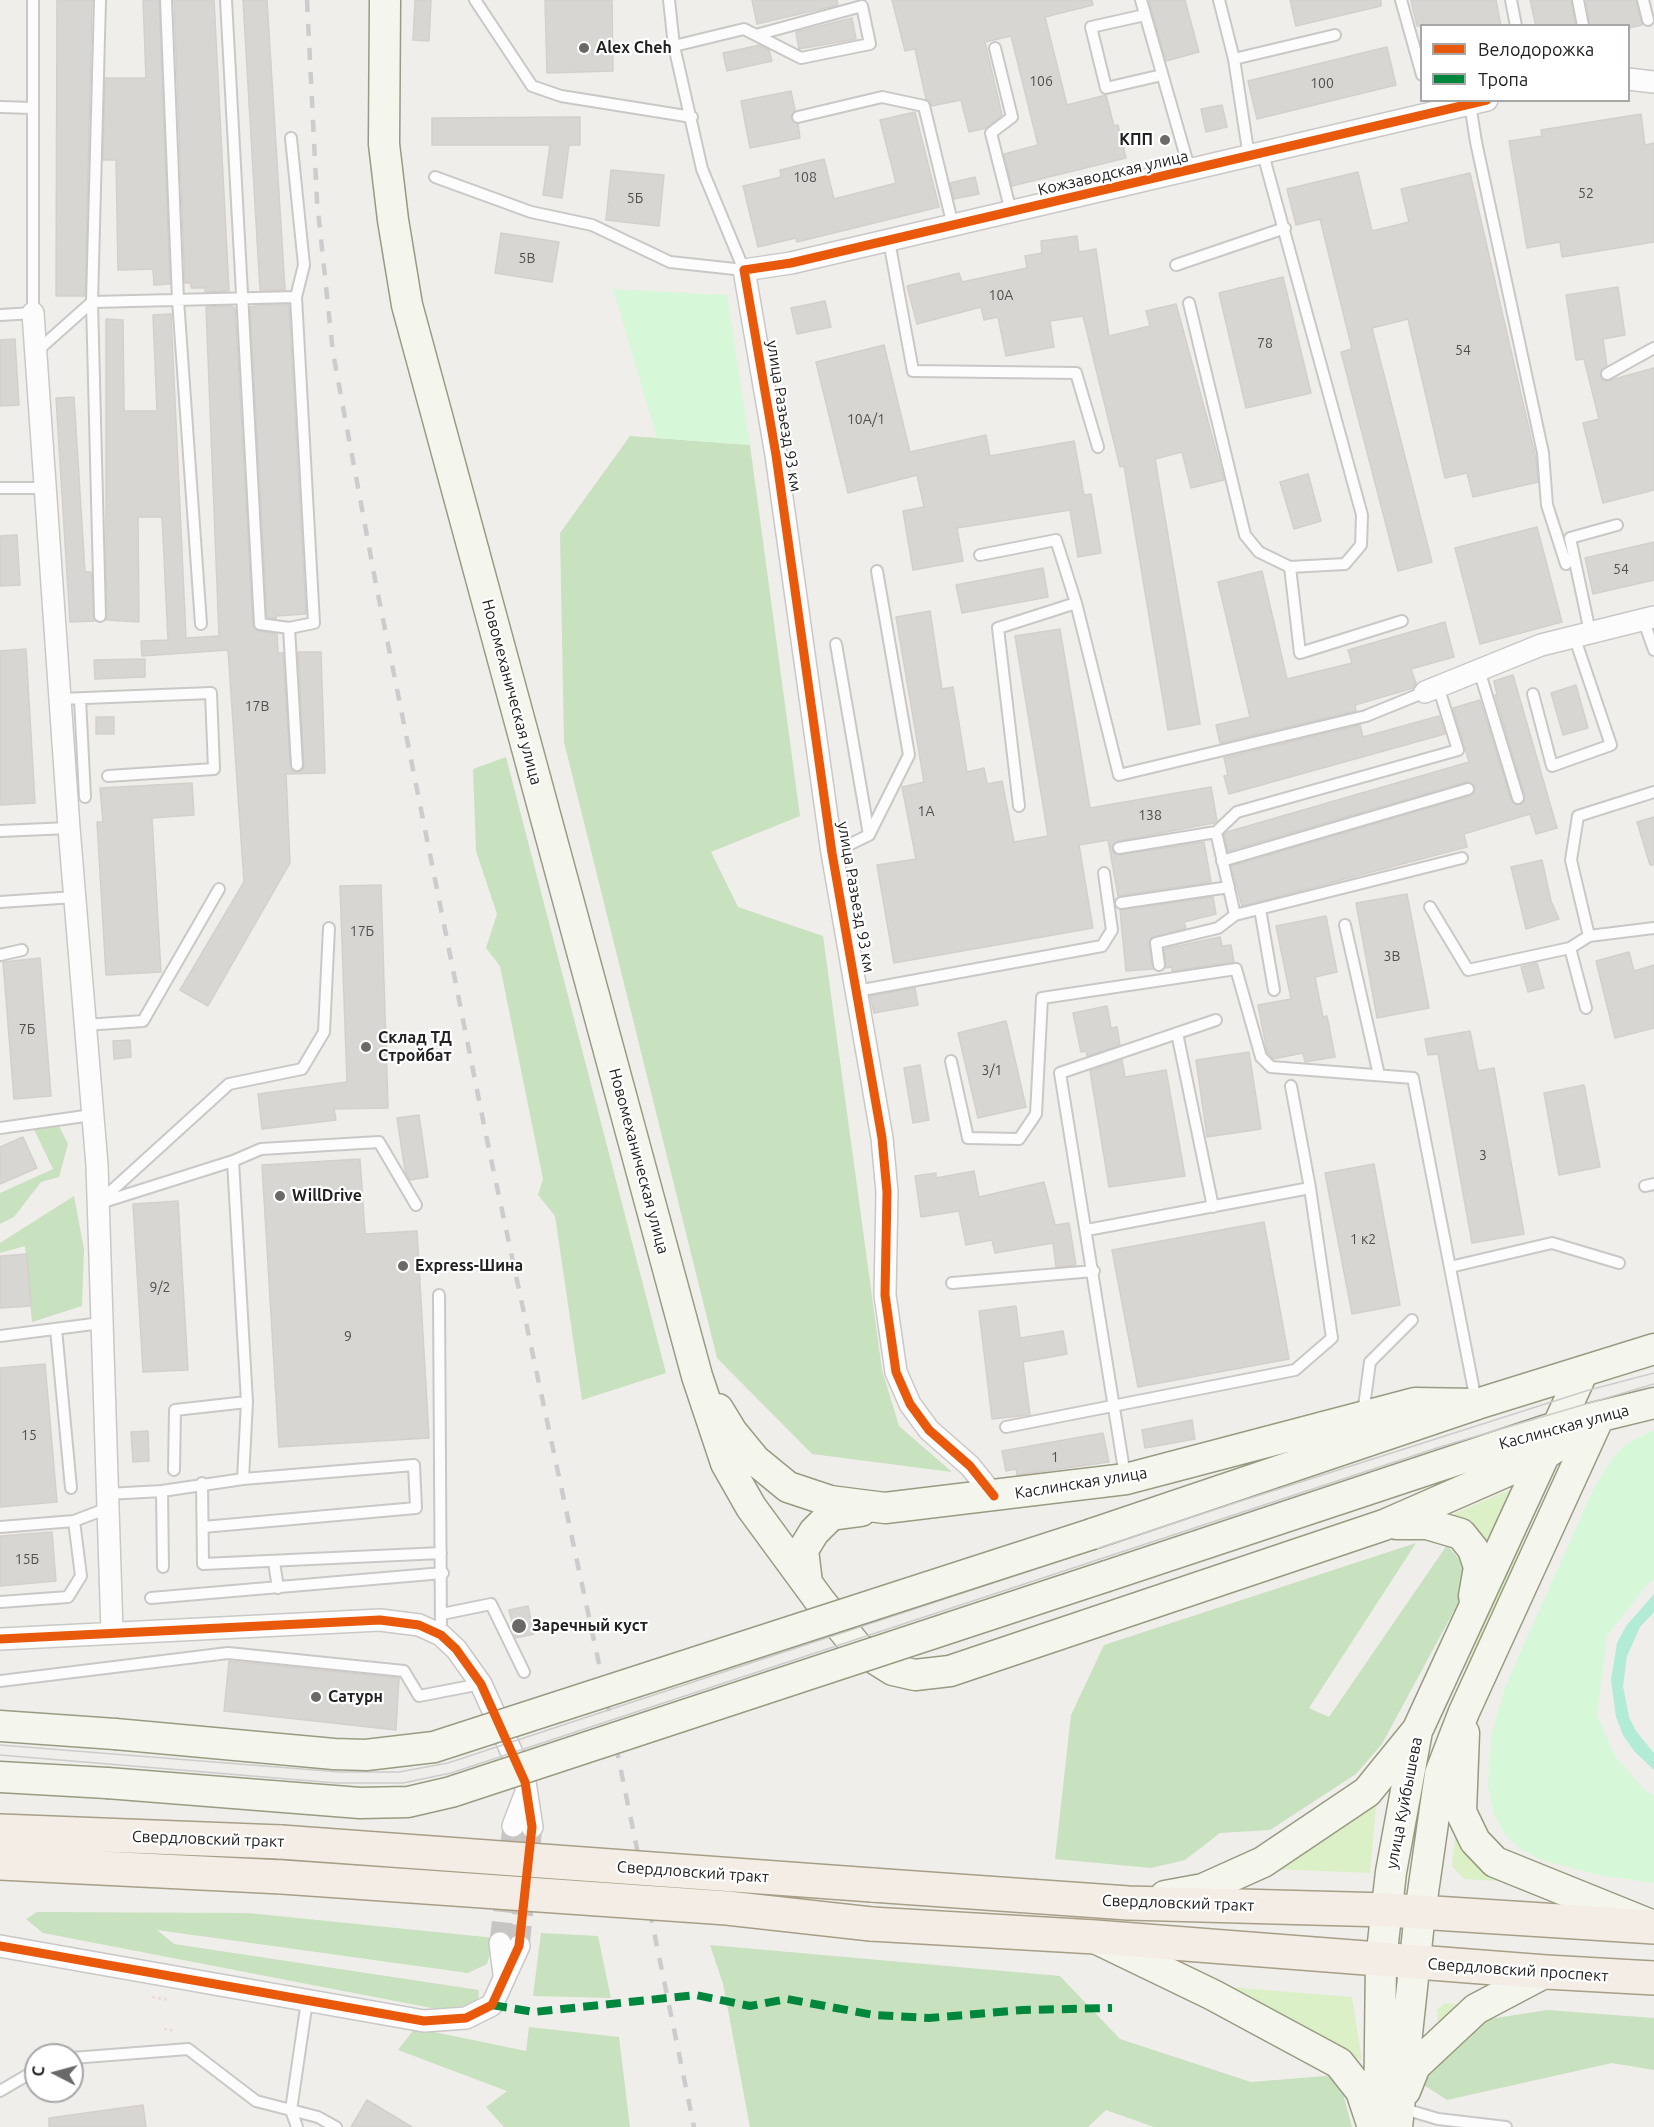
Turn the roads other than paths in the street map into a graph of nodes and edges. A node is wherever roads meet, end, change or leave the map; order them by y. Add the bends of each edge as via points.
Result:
1 (33, 0) edge
2 (100, 0) edge
3 (166, 0) edge
4 (226, 0) edge
5 (385, 0) edge
6 (475, 0) edge
7 (669, 0) edge
8 (1141, 0) edge
9 (1219, 0) edge
10 (1401, 0) edge
11 (1511, 0) edge
12 (1578, 0) edge
13 (1643, 0) edge
14 (1145, 15) junction
15 (1648, 20) dead end
16 (1516, 24) edge
17 (1583, 24) edge
18 (756, 35) junction
19 (1335, 35) dead end
20 (674, 46) junction
21 (994, 48) dead end
22 (1234, 59) junction
23 (1420, 68) edge
24 (1162, 75) junction
25 (1630, 79) edge
26 (1654, 82) edge
27 (1479, 102) edge
28 (0, 107) edge
29 (33, 108) junction
30 (1431, 108) edge
31 (692, 117) junction
32 (798, 117) dead end
33 (291, 138) dead end
34 (1256, 156) junction
35 (1191, 171) junction
36 (435, 177) dead end
37 (1011, 212) junction
38 (953, 226) junction
39 (1284, 228) junction
40 (889, 241) junction
41 (1176, 265) dead end
42 (744, 270) junction
43 (243, 297) junction
44 (296, 297) junction
45 (178, 300) junction
46 (92, 302) junction
47 (1189, 303) dead end
48 (33, 313) junction
49 (0, 315) edge
50 (1654, 348) edge
51 (34, 353) junction
52 (1607, 374) dead end
53 (1098, 447) dead end
54 (0, 488) edge
55 (44, 488) junction
56 (1617, 525) dead end
57 (980, 555) dead end
58 (1566, 564) dead end
59 (1290, 567) junction
60 (877, 571) dead end
61 (1076, 603) junction
62 (100, 616) dead end
63 (1648, 618) edge
64 (1402, 621) dead end
65 (201, 624) dead end
66 (289, 628) junction
67 (1582, 634) junction
68 (836, 644) dead end
69 (1654, 650) edge
70 (1479, 670) junction
71 (1432, 689) junction
72 (1533, 694) dead end
73 (70, 699) junction
74 (297, 765) dead end
75 (108, 776) dead end
76 (1467, 789) dead end
77 (1654, 792) edge
78 (85, 797) dead end
79 (1518, 798) dead end
80 (1019, 806) dead end
81 (69, 828) junction
82 (0, 831) edge
83 (1216, 832) junction
84 (869, 836) junction
85 (1119, 848) dead end
86 (832, 853) junction
87 (1462, 858) dead end
88 (1222, 861) junction
89 (1104, 873) dead end
90 (1229, 887) junction
91 (219, 889) dead end
92 (75, 897) junction
93 (0, 902) edge
94 (1121, 903) dead end
95 (1430, 907) dead end
96 (1260, 909) junction
97 (1235, 915) junction
98 (1345, 925) dead end
99 (329, 928) dead end
100 (1654, 928) edge
101 (1589, 936) junction
102 (1570, 948) junction
103 (22, 950) dead end
104 (0, 955) edge
105 (1159, 965) dead end
106 (1274, 990) dead end
107 (856, 991) junction
108 (1586, 1008) dead end
109 (1216, 1020) dead end
110 (85, 1025) junction
111 (1177, 1033) junction
112 (951, 1061) dead end
113 (1379, 1076) junction
114 (1291, 1086) dead end
115 (92, 1115) junction
116 (0, 1128) edge
117 (233, 1161) junction
118 (1310, 1188) junction
119 (98, 1204) junction
120 (416, 1205) dead end
121 (1212, 1207) junction
122 (1087, 1230) junction
123 (1619, 1263) dead end
124 (1450, 1267) junction
125 (1094, 1271) junction
126 (952, 1283) dead end
127 (439, 1295) dead end
128 (1412, 1320) dead end
129 (101, 1323) junction
130 (56, 1329) junction
131 (0, 1336) edge
132 (1644, 1352) edge
133 (1583, 1371) junction
134 (697, 1376) junction
135 (247, 1402) junction
136 (1654, 1403) edge
137 (1477, 1404) junction
138 (1114, 1405) junction
139 (1363, 1417) junction
140 (1599, 1417) junction
141 (1006, 1427) dead end
142 (1557, 1427) junction
143 (1544, 1455) junction
144 (174, 1470) dead end
145 (243, 1479) junction
146 (1126, 1479) junction
147 (202, 1483) junction
148 (71, 1488) dead end
149 (162, 1491) junction
150 (994, 1497) junction
151 (107, 1501) junction
152 (885, 1508) junction
153 (74, 1521) junction
154 (1384, 1525) junction
155 (0, 1527) edge
156 (203, 1527) junction
157 (441, 1553) junction
158 (274, 1562) junction
159 (163, 1567) dead end
160 (442, 1573) junction
161 (807, 1583) junction
162 (278, 1588) junction
163 (151, 1599) dead end
164 (0, 1602) edge
165 (442, 1614) junction
166 (1471, 1620) junction
167 (112, 1632) junction
168 (441, 1635) junction
169 (0, 1639) edge
170 (524, 1672) dead end
171 (0, 1680) edge
172 (481, 1684) junction
173 (1464, 1712) junction
174 (0, 1726) edge
175 (1417, 1731) junction
176 (0, 1777) edge
177 (523, 1826) tunnel mouth
178 (0, 1831) edge
179 (0, 1863) edge
180 (1128, 1903) junction
181 (1387, 1910) junction
182 (1420, 1913) junction
183 (1654, 1927) edge
184 (1095, 1937) junction
185 (509, 1945) tunnel mouth
186 (0, 1946) edge
187 (1381, 1960) junction
188 (1416, 1963) junction
189 (1546, 1972) junction
190 (1650, 1979) edge
191 (307, 2001) junction
192 (84, 2057) edge
193 (24, 2077) edge
194 (0, 2091) edge
195 (291, 2110) junction
196 (1391, 2120) edge
197 (297, 2127) edge
198 (336, 2127) edge
199 (1373, 2127) edge
200 (1506, 2127) edge

1 - 29 lane
2 - 46 lane
3 - 45 lane
4 - 43 lane
5 - 134 main road, Новомеханическая улица via 384,144 407,305
6 - 31 lane via 532,86 561,96
7 - 20 lane
8 - 14 lane
9 - 22 lane
10 - 23 lane
11 - 16 lane
12 - 17 lane
13 - 15 lane
14 - 24 lane
14 - 24 lane via 1091,27 1106,88
18 - 18 lane via 801,58 870,44 862,6
18 - 20 lane via 744,29
19 - 22 lane
20 - 31 lane
21 - 37 lane via 1012,117 991,132
22 - 34 lane
24 - 35 lane
25 - 26 street
27 - 30 street, Кожзаводская улица
27 - 58 lane via 1476,142 1543,453 1547,505
28 - 29 lane
29 - 48 lane
30 - 34 street, Кожзаводская улица
31 - 42 lane via 702,169
32 - 38 lane via 882,97 924,106
33 - 44 lane via 304,265
34 - 35 street, Кожзаводская улица
34 - 39 lane
35 - 37 street, Кожзаводская улица
36 - 42 lane via 531,212 592,225 670,262
37 - 38 street, Кожзаводская улица
38 - 40 street, Кожзаводская улица
39 - 41 lane
39 - 59 lane via 1362,514 1361,545 1345,564
40 - 42 street, Кожзаводская улица
40 - 53 lane via 913,371 1076,373
42 - 86 street, улица Разъезд 93 км via 776,455
43 - 44 lane
43 - 45 lane
43 - 66 lane via 260,624
44 - 66 lane via 314,623
45 - 46 lane
45 - 65 lane
46 - 51 lane
46 - 62 lane
47 - 59 lane via 1245,535 1259,552
48 - 49 lane
48 - 51 street
50 - 52 lane
51 - 55 street
54 - 55 lane
55 - 73 street
56 - 67 lane via 1570,538
57 - 61 lane via 1056,540
59 - 64 lane via 1300,653
60 - 84 lane via 909,755
61 - 71 lane via 1119,775 1366,716
61 - 80 lane via 998,628
63 - 67 street
63 - 69 lane
66 - 74 lane
67 - 70 street via 1541,645
67 - 72 lane via 1611,745 1552,766
68 - 84 lane
70 - 71 street
70 - 79 lane
71 - 83 lane via 1458,750 1237,813
73 - 75 lane via 211,693 214,769
73 - 78 lane
73 - 81 street
76 - 88 lane
77 - 101 lane via 1578,816 1571,860
81 - 82 lane
81 - 92 street
83 - 85 lane
83 - 88 lane
84 - 86 lane
86 - 107 street, улица Разъезд 93 км
87 - 96 lane
88 - 90 lane
89 - 107 lane via 1112,930 1102,946
90 - 94 lane
90 - 97 lane
91 - 110 lane via 142,1020
92 - 93 lane
92 - 110 street
95 - 102 lane via 1468,970
96 - 97 lane
96 - 106 lane
97 - 105 lane via 1218,928 1156,942
98 - 113 lane
99 - 119 lane via 324,1032 302,1069 229,1084
100 - 101 lane
101 - 102 lane
102 - 108 lane
103 - 104 lane
107 - 150 street, улица Разъезд 93 км via 882,1138 887,1192 885,1295 896,1372 910,1404 929,1430 970,1466
109 - 111 lane
110 - 115 street
111 - 121 lane
111 - 122 lane via 1060,1074
112 - 113 lane via 968,1138 1019,1139 1036,1114 1042,998 1236,969 1261,1057 1271,1068
113 - 124 lane via 1413,1078
114 - 118 lane
115 - 116 lane
115 - 119 street
117 - 119 lane
117 - 120 lane via 261,1149 379,1142
117 - 135 lane
118 - 121 lane
118 - 138 lane via 1332,1338 1295,1370
119 - 129 street
121 - 122 lane
122 - 125 lane
123 - 124 lane via 1552,1243
124 - 137 lane
125 - 126 lane
125 - 138 lane
127 - 157 lane
128 - 139 lane via 1370,1362
129 - 130 lane
129 - 151 street
130 - 131 lane
130 - 148 lane
132 - 133 main road
133 - 137 main road
133 - 140 main road
133 - 142 main road, улица Куйбышева
134 - 152 main road, Каслинская улица via 732,1432 755,1460 788,1487 830,1501
134 - 161 main road via 726,1463 751,1507
135 - 144 lane via 175,1410
135 - 145 lane
136 - 140 main road, Каслинская улица
137 - 139 main road, Каслинская улица via 1415,1403
137 - 174 main road, bridge via 1092,1534 434,1747 334,1754
138 - 141 lane
138 - 146 lane
139 - 146 main road, Каслинская улица
140 - 142 main road, Каслинская улица
140 - 143 main road
140 - 173 main road, улица Куйбышева
142 - 143 main road, улица Куйбышева
142 - 176 main road, Каслинская улица, bridge via 451,1792 408,1802 360,1803
143 - 154 main road
143 - 166 main road, улица Куйбышева
145 - 147 lane
145 - 156 lane via 414,1465 416,1508
146 - 150 main road, Каслинская улица
147 - 149 lane
147 - 156 lane
149 - 151 lane
149 - 159 lane
150 - 152 main road, Каслинская улица
151 - 153 lane
151 - 167 street
152 - 161 main road via 831,1515 803,1550
153 - 155 lane
153 - 164 lane via 81,1576 68,1597
154 - 161 main road via 950,1671 915,1675 893,1670 858,1648
154 - 166 main road via 1427,1524 1461,1534 1473,1549 1479,1567
156 - 158 lane via 203,1564
157 - 158 lane
157 - 160 lane
158 - 162 lane
160 - 162 lane
160 - 165 lane
162 - 163 lane
165 - 168 lane
165 - 170 lane via 491,1604
166 - 175 main road, улица Куйбышева
167 - 168 street via 380,1620 419,1625
167 - 169 street
168 - 172 street
171 - 172 lane via 228,1653 404,1671 419,1696
172 - 177 street via 527,1792
173 - 182 main road, улица Куйбышева via 1440,1774
173 - 183 main road via 1461,1812 1475,1841 1495,1862
175 - 180 main road via 1367,1792 1263,1862 1203,1889
175 - 181 main road, улица Куйбышева
178 - 180 main road, Свердловский тракт, bridge via 281,1842
179 - 184 main road, Свердловский тракт, bridge via 282,1877 727,1908 871,1924
180 - 181 main road, Свердловский тракт
181 - 182 main road
181 - 187 main road, улица Куйбышева
182 - 183 main road
182 - 188 main road, улица Куйбышева
184 - 187 main road, Свердловский тракт
184 - 199 main road via 1340,2063 1361,2091
185 - 191 street via 504,1974 492,2005 466,2018 424,2021
186 - 191 street
187 - 188 main road, Свердловский проспект
187 - 196 main road, улица Куйбышева
188 - 189 main road, Свердловский проспект
188 - 196 main road, улица Куйбышева
189 - 190 main road, Свердловский проспект
189 - 196 main road via 1476,2009 1415,2066
191 - 195 lane
192 - 195 lane via 188,2049 256,2102
193 - 194 lane
195 - 197 lane
195 - 198 lane
196 - 200 lane via 1438,2119

